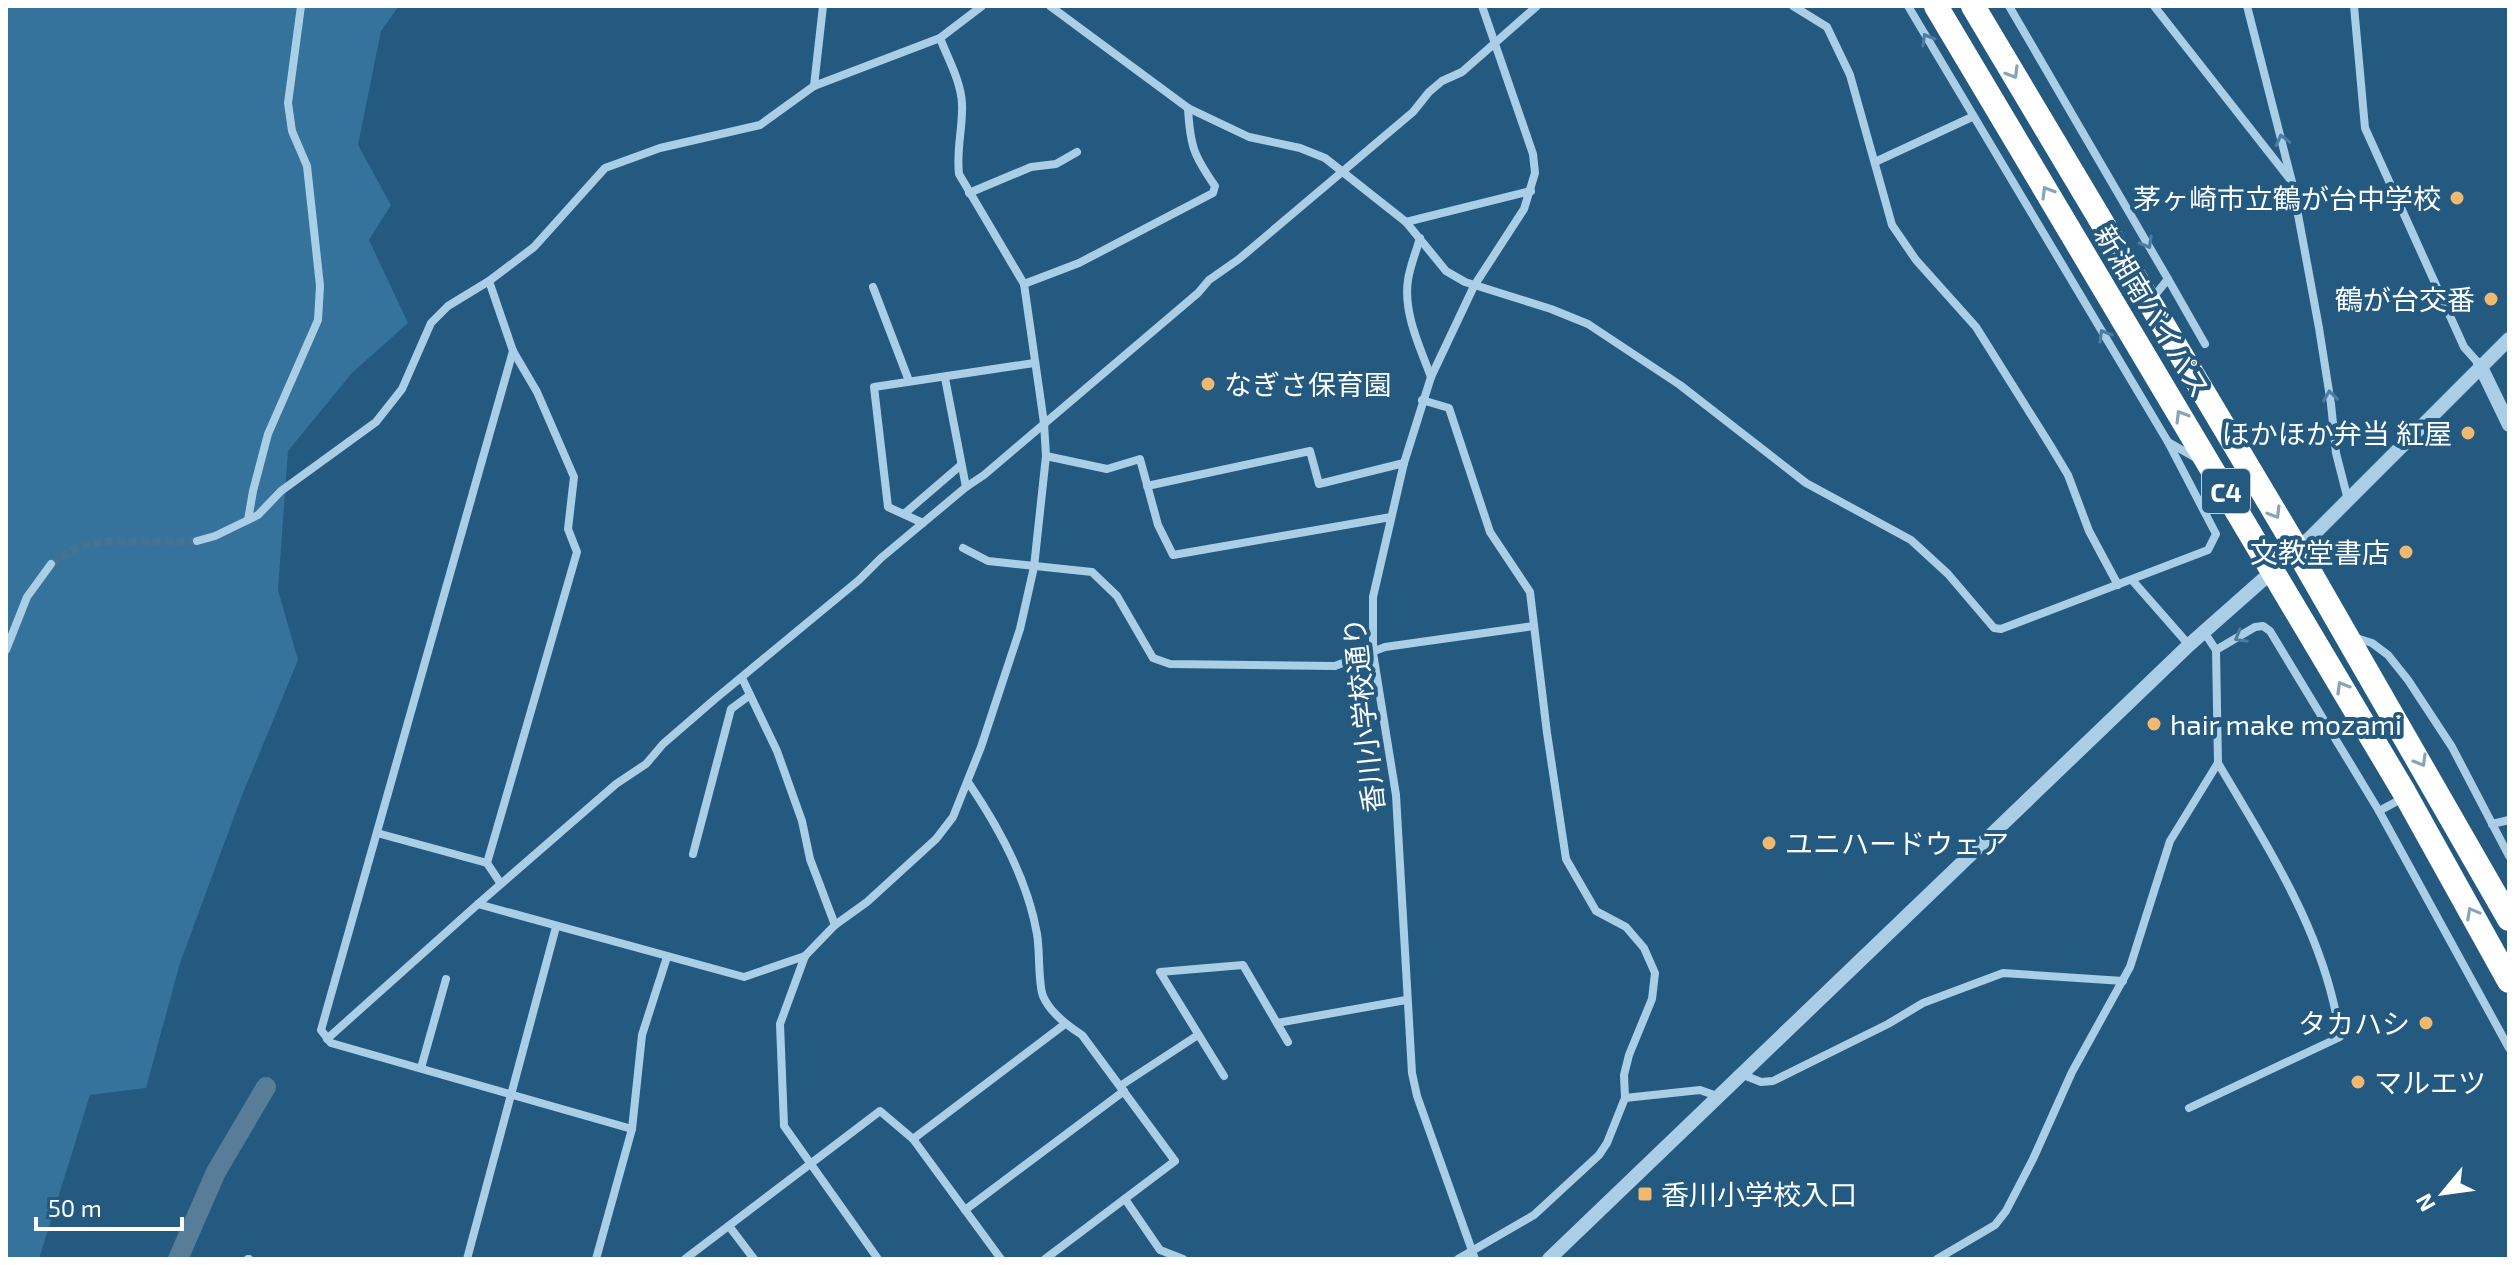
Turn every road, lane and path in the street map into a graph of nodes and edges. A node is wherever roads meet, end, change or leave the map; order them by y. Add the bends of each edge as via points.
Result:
1 (301, 6) edge
2 (823, 6) edge
3 (982, 6) edge
4 (1050, 6) edge
5 (1482, 6) edge
6 (1537, 6) edge
7 (1793, 6) edge
8 (1908, 6) edge
9 (1936, 6) edge
10 (1973, 6) edge
11 (2009, 6) edge
12 (2154, 6) edge
13 (2247, 6) edge
14 (2354, 6) edge
15 (940, 38) junction
16 (1495, 42) junction
17 (814, 86) junction
18 (1188, 108) junction
19 (1972, 117) junction
20 (1077, 152) dead end
21 (1875, 162) junction
22 (1342, 172) junction
23 (2292, 182) junction
24 (1531, 191) junction
25 (969, 193) junction
26 (1406, 222) junction
27 (1420, 238) junction
28 (2168, 279) junction
29 (489, 281) junction
30 (1024, 284) junction
31 (1474, 286) junction
32 (873, 287) dead end
33 (2145, 308) dead end
34 (2509, 339) edge
35 (2205, 344) dead end
36 (513, 351) junction
37 (1034, 363) junction
38 (2480, 365) junction
39 (1431, 377) junction
40 (945, 378) junction
41 (909, 381) junction
42 (1422, 400) junction
43 (1044, 423) junction
44 (2509, 425) edge
45 (2168, 442) junction
46 (1046, 456) junction
47 (1404, 463) junction
48 (961, 465) junction
49 (2225, 474) dead end
50 (1147, 486) junction
51 (966, 487) junction
52 (2348, 500) junction
53 (904, 514) junction
54 (1391, 517) junction
55 (248, 520) junction
56 (923, 523) junction
57 (197, 541) tunnel mouth
58 (963, 548) dead end
59 (51, 564) tunnel mouth
60 (1034, 567) junction
61 (2132, 580) junction
62 (2118, 585) junction
63 (1534, 626) junction
64 (2204, 632) junction
65 (2337, 633) dead end
66 (2189, 645) junction
67 (6, 650) edge
68 (2216, 650) junction
69 (1373, 653) junction
70 (742, 678) junction
71 (750, 695) junction
72 (2218, 763) junction
73 (968, 782) junction
74 (2411, 793) dead end
75 (2379, 811) junction
76 (2509, 820) edge
77 (2492, 824) junction
78 (377, 833) junction
79 (693, 854) dead end
80 (2509, 856) edge
81 (487, 863) junction
82 (501, 884) junction
83 (478, 904) junction
84 (2509, 919) edge
85 (835, 925) junction
86 (556, 927) junction
87 (805, 956) junction
88 (667, 957) junction
89 (446, 979) dead end
90 (2123, 981) junction
91 (2509, 981) edge
92 (1406, 1000) junction
93 (1277, 1023) junction
94 (1065, 1024) junction
95 (1198, 1035) junction
96 (327, 1039) junction
97 (1288, 1042) dead end
98 (2509, 1048) edge
99 (421, 1068) junction
100 (1741, 1074) junction
101 (1224, 1076) dead end
102 (1122, 1088) junction
103 (511, 1093) junction
104 (1717, 1096) junction
105 (1625, 1098) junction
106 (2189, 1108) dead end
107 (632, 1129) junction
108 (913, 1139) junction
109 (810, 1165) junction
110 (1125, 1199) junction
111 (965, 1210) junction
112 (729, 1226) junction
113 (1474, 1255) edge
114 (467, 1259) edge
115 (596, 1259) edge
116 (685, 1259) edge
117 (754, 1259) edge
118 (878, 1259) edge
119 (1001, 1259) edge
120 (1045, 1259) edge
121 (1183, 1259) edge
122 (1458, 1259) edge
123 (1549, 1259) edge
124 (1937, 1259) edge

1 - 55 street via 288,103 292,131 307,166 320,286 318,320 268,434
2 - 17 street
3 - 15 street
4 - 18 street
5 - 16 street, 香川小学校通り
6 - 16 street
7 - 21 street via 1827,27 1850,75
19 -> 8 street
91 -> 9 highway, 新湘南バイパス / C4, bridge via 2404,792
10 -> 84 highway, 新湘南バイパス / C4, bridge via 2300,554
11 -> 28 street
12 - 23 street
23 -> 13 street
14 - 38 street via 2365,128 2464,347
15 - 17 street
15 - 25 street via 960,93 957,157
16 - 22 street via 1429,92
16 - 24 street, 香川小学校通り via 1533,154
17 - 29 street via 760,125 660,148 605,168 534,247
18 - 22 street via 1249,137 1325,158
18 - 30 street via 1196,158 1215,186 1213,193 1079,263
19 - 21 street
45 -> 19 street
20 - 25 street
21 - 62 street via 1892,225 1976,327 2068,475 2089,531
22 - 26 street
22 - 43 street
52 -> 23 street
24 - 26 street
24 - 31 street, 香川小学校通り
25 - 30 street
26 - 27 street
27 - 31 street via 1446,271
27 - 39 street via 1407,301
28 - 33 street
28 - 35 street
29 - 36 street
29 - 55 street via 431,323 402,389 376,422
30 - 37 street
31 - 39 street, 香川小学校通り
31 - 62 street via 1588,324 1680,385 1806,483 1911,540 1994,628
32 - 41 street
34 - 38 street
36 - 78 street
36 - 81 street via 574,477 568,529 577,552
37 - 40 street
37 - 43 street
38 - 44 street
38 - 52 street
39 - 42 street, 香川小学校通り
40 - 41 street
40 - 48 street
41 - 53 street via 874,387 888,507
42 - 47 street, 香川小学校通り
42 - 63 street via 1449,408 1490,532 1530,592
43 - 46 street
43 - 51 street
45 - 49 street
45 - 61 street via 2216,534 2208,550
46 - 50 street via 1107,469 1140,459
46 - 60 street
47 - 50 street via 1319,484 1310,451
47 - 54 street, 香川小学校通り
48 - 51 street
48 - 53 street
50 - 54 street via 1173,555
51 - 56 street
52 - 64 street
53 - 56 street
54 - 69 street, 香川小学校通り via 1373,597
55 - 57 street
56 - 70 street
58 - 60 street via 988,561
59 - 67 street via 27,597
60 - 69 street via 1092,572 1117,596 1153,658 1170,664 1335,666
60 - 73 street via 1020,629
61 - 62 street
61 - 66 street
63 - 69 street
63 - 105 street via 1566,859 1596,911 1626,927 1644,948 1655,973 1652,999 1624,1075
64 - 66 street
64 - 68 street
65 - 77 street via 2372,643 2388,655 2452,747
66 - 100 street
68 - 72 street
75 -> 68 street via 2270,631 2255,627
69 - 92 street, 香川小学校通り via 1396,795
70 - 71 street
70 - 82 street
71 - 79 street via 731,709
71 - 85 street via 787,779
72 - 90 street via 2170,841
72 - 106 street via 2313,936 2340,1037
73 - 85 street via 953,817 936,839
73 - 94 street via 1022,883 1037,932 1043,996
74 - 75 street
75 - 98 street
76 - 77 street
77 - 80 street
78 - 81 street
78 - 96 street via 321,1030
81 - 82 street
82 - 83 street
83 - 86 street
83 - 96 street
85 - 87 street
86 - 88 street
86 - 103 street
87 - 88 street via 744,977
87 - 109 street via 780,1024 780,1044 784,1126
88 - 107 street via 642,1035
89 - 99 street
90 - 100 street via 2003,973 1923,1003 1773,1081
90 - 124 street via 2072,1072 2006,1211 1995,1225
92 - 93 street
92 - 113 street, 香川小学校通り via 1417,1096
93 - 95 street via 1243,965 1160,972
93 - 97 street
94 - 102 street via 1082,1035
94 - 108 street
95 - 101 street
95 - 102 street
96 - 99 street
99 - 103 street
100 - 104 street
102 - 110 street via 1175,1161
102 - 111 street
103 - 107 street
103 - 114 street
104 - 105 street via 1700,1090
104 - 123 street
105 - 113 street via 1599,1155 1534,1215
107 - 115 street
108 - 109 street via 880,1111
108 - 111 street
109 - 112 street
109 - 118 street
110 - 120 street
110 - 121 street via 1160,1250
111 - 119 street
112 - 116 street
112 - 117 street
113 - 122 street

